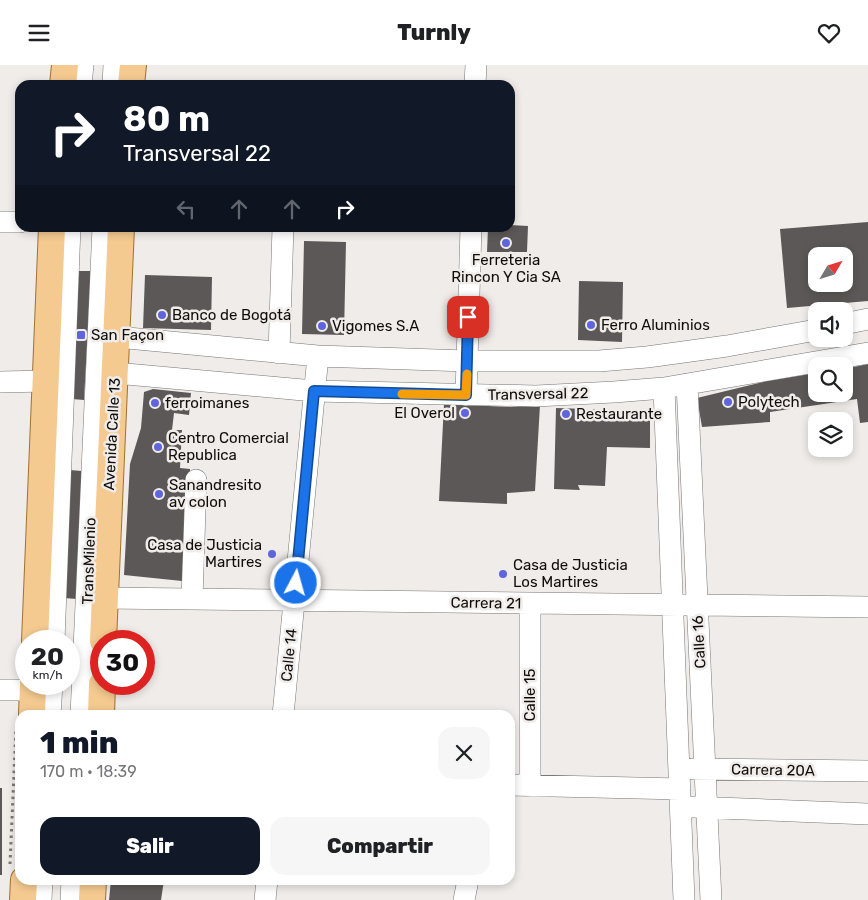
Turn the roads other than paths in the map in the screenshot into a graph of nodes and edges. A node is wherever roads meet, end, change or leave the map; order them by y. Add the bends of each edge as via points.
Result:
1 (65, 65) edge
2 (83, 65) edge
3 (114, 65) edge
4 (132, 65) edge
5 (476, 65) edge
6 (64, 80) edge
7 (82, 80) edge
8 (112, 80) edge
9 (131, 80) edge
10 (475, 80) edge
11 (15, 222) edge
12 (0, 223) edge
13 (52, 232) edge
14 (70, 232) edge
15 (103, 232) edge
16 (121, 232) edge
17 (283, 232) edge
18 (471, 232) edge
19 (868, 319) edge
20 (853, 322) edge
21 (808, 331) edge
22 (117, 337) junction
23 (279, 353) junction
24 (868, 353) edge
25 (318, 356) junction
26 (467, 361) junction
27 (115, 373) junction
28 (46, 381) junction
29 (0, 382) edge
30 (687, 384) junction
31 (664, 387) junction
32 (314, 391) junction
33 (466, 395) junction
34 (196, 480) dead end
35 (104, 598) junction
36 (192, 599) junction
37 (294, 601) junction
38 (530, 604) junction
39 (672, 605) junction
40 (697, 606) junction
41 (868, 607) edge
42 (35, 630) edge
43 (54, 630) edge
44 (103, 630) edge
45 (0, 691) edge
46 (15, 692) edge
47 (39, 695) edge
48 (102, 695) edge
49 (47, 710) edge
50 (81, 710) edge
51 (101, 710) edge
52 (283, 710) edge
53 (705, 769) junction
54 (868, 771) edge
55 (520, 785) edge
56 (680, 788) junction
57 (706, 808) junction
58 (868, 814) edge
59 (24, 885) edge
60 (42, 885) edge
61 (72, 885) edge
62 (93, 885) edge
63 (266, 885) edge
64 (467, 885) edge
65 (23, 900) edge
66 (41, 900) edge
67 (71, 900) edge
68 (92, 900) edge
69 (265, 900) edge
70 (464, 900) edge
71 (684, 900) edge
72 (711, 900) edge

1 - 6 main road
2 - 7 street
3 - 8 street
4 - 9 main road
5 - 10 street
11 - 12 street
13 - 28 main road
14 - 43 street
15 - 50 street, TransMilenio
16 - 22 main road, Avenida Calle 13
17 - 23 street
18 - 26 street
19 - 20 street
21 - 26 street via 646,357 599,361
22 - 23 street
22 - 27 main road, Avenida Calle 13
23 - 25 street
24 - 30 street, Transversal 22
25 - 26 street
25 - 32 street, Calle 14
26 - 33 street
27 - 32 street, Transversal 22
27 - 35 main road, Avenida Calle 13
28 - 29 street
28 - 42 main road
30 - 31 street, Transversal 22
30 - 40 street, Calle 16
31 - 33 street, Transversal 22 via 536,396
31 - 39 street, Calle 16
32 - 33 street, Transversal 22
32 - 37 street, Calle 14
34 - 36 street
35 - 36 street, Carrera 21
35 - 44 main road, Avenida Calle 13
36 - 37 street, Carrera 21
37 - 38 street, Carrera 21
37 - 52 street, Calle 14
38 - 39 street, Carrera 21
38 - 55 street, Calle 15
39 - 40 street, Carrera 21
39 - 56 street, Calle 16
40 - 41 street, Carrera 21
40 - 53 street, Calle 16
45 - 46 street
47 - 49 street
48 - 51 main road
53 - 54 street, Carrera 20A
53 - 56 street, Carrera 20A
53 - 57 street, Calle 16
55 - 56 street, Carrera 20A
56 - 57 street, Carrera 20A
56 - 71 street, Calle 16
57 - 58 street, Carrera 20A
57 - 72 street, Calle 16
59 - 65 main road
60 - 66 street
61 - 67 street
62 - 68 main road
63 - 69 street
64 - 70 street

